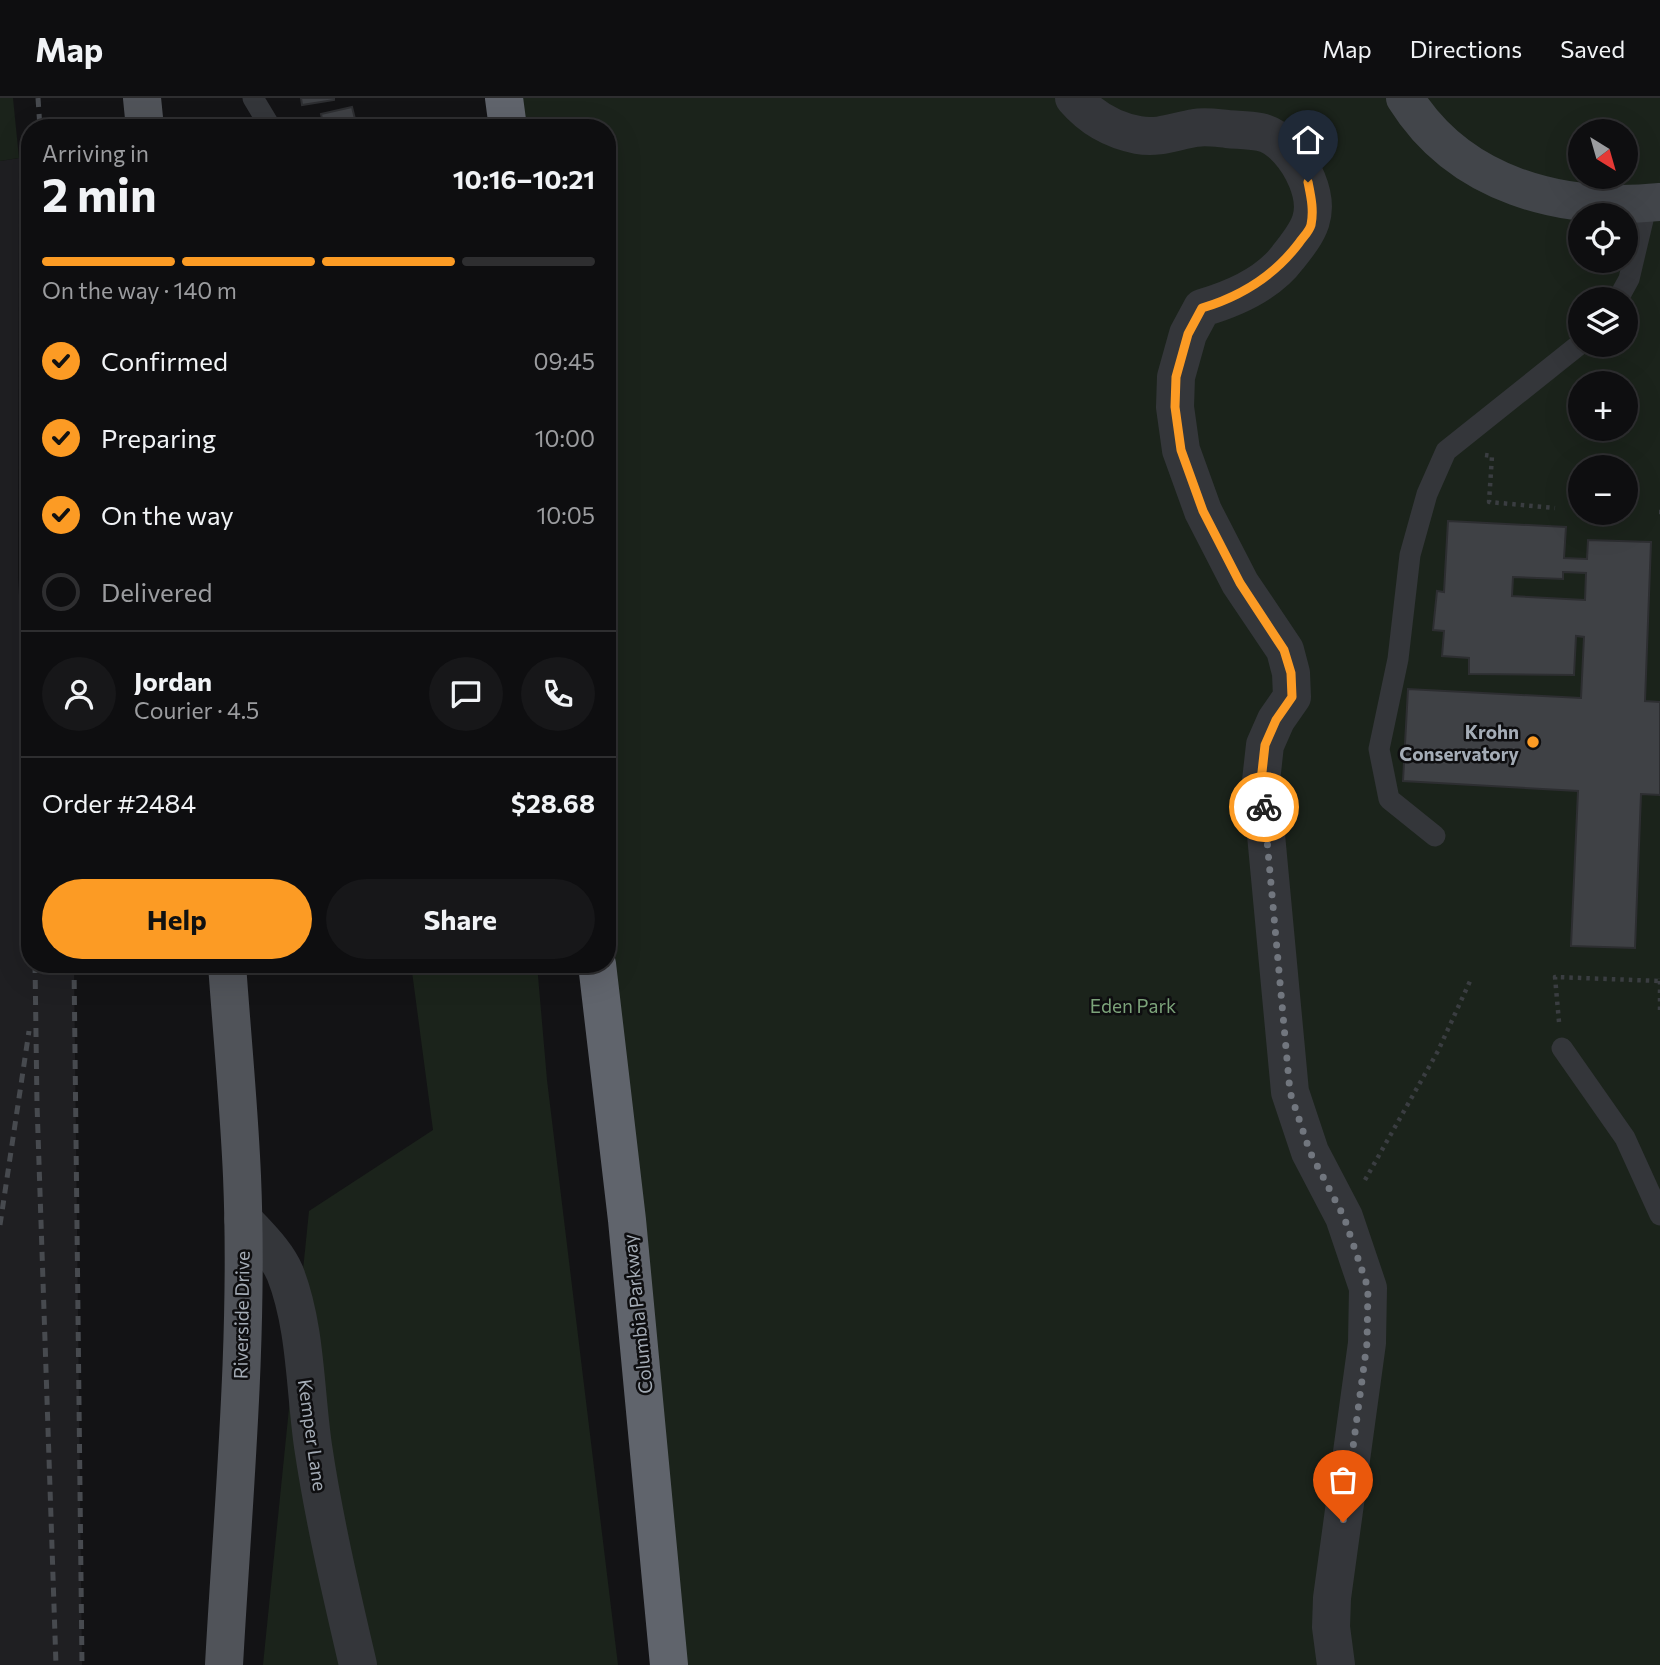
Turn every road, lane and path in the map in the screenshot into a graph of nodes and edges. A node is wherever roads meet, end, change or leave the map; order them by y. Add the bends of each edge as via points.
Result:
1 (142, 98) edge
2 (253, 98) edge
3 (504, 98) edge
4 (1074, 98) edge
5 (1405, 98) edge
6 (144, 119) edge
7 (266, 119) edge
8 (507, 119) edge
9 (1653, 202) edge
10 (1625, 287) edge
11 (1568, 354) edge
12 (1446, 451) junction
13 (1555, 508) dead end
14 (1435, 836) dead end
15 (228, 973) edge
16 (598, 973) edge
17 (1471, 979) dead end
18 (1660, 979) edge
19 (1660, 1011) edge
20 (1562, 1048) joint
21 (1660, 1215) edge
22 (1344, 1217) junction
23 (243, 1219) junction
24 (224, 1665) edge
25 (358, 1665) edge
26 (669, 1665) edge
27 (1336, 1665) edge

1 - 6 main road
2 - 7 lane
3 - 8 highway
4 - 22 street via 1111,128 1140,135 1170,135 1198,127 1262,132 1298,161 1308,182 1313,205 1310,228 1286,261 1228,300 1202,308 1179,366 1175,407 1181,450 1203,511 1240,583 1284,650 1291,673 1292,697 1265,745 1261,781 1290,1092 1310,1152
5 - 9 street via 1449,150 1488,176 1533,194 1579,201
9 - 10 lane
11 - 12 lane
12 - 13 path via 1492,456 1489,502
12 - 14 lane via 1426,494 1410,555 1398,659 1379,749 1389,799
15 - 23 main road, Riverside Drive
16 - 26 highway, Columbia Parkway via 630,1247
17 - 22 path via 1438,1051
18 - 19 path
18 - 20 path via 1555,977
20 - 21 lane via 1625,1138
22 - 27 street via 1368,1288 1367,1343 1332,1598
23 - 24 main road, Riverside Drive via 242,1362
23 - 25 street, Kemper Lane via 273,1252 291,1292 331,1550

